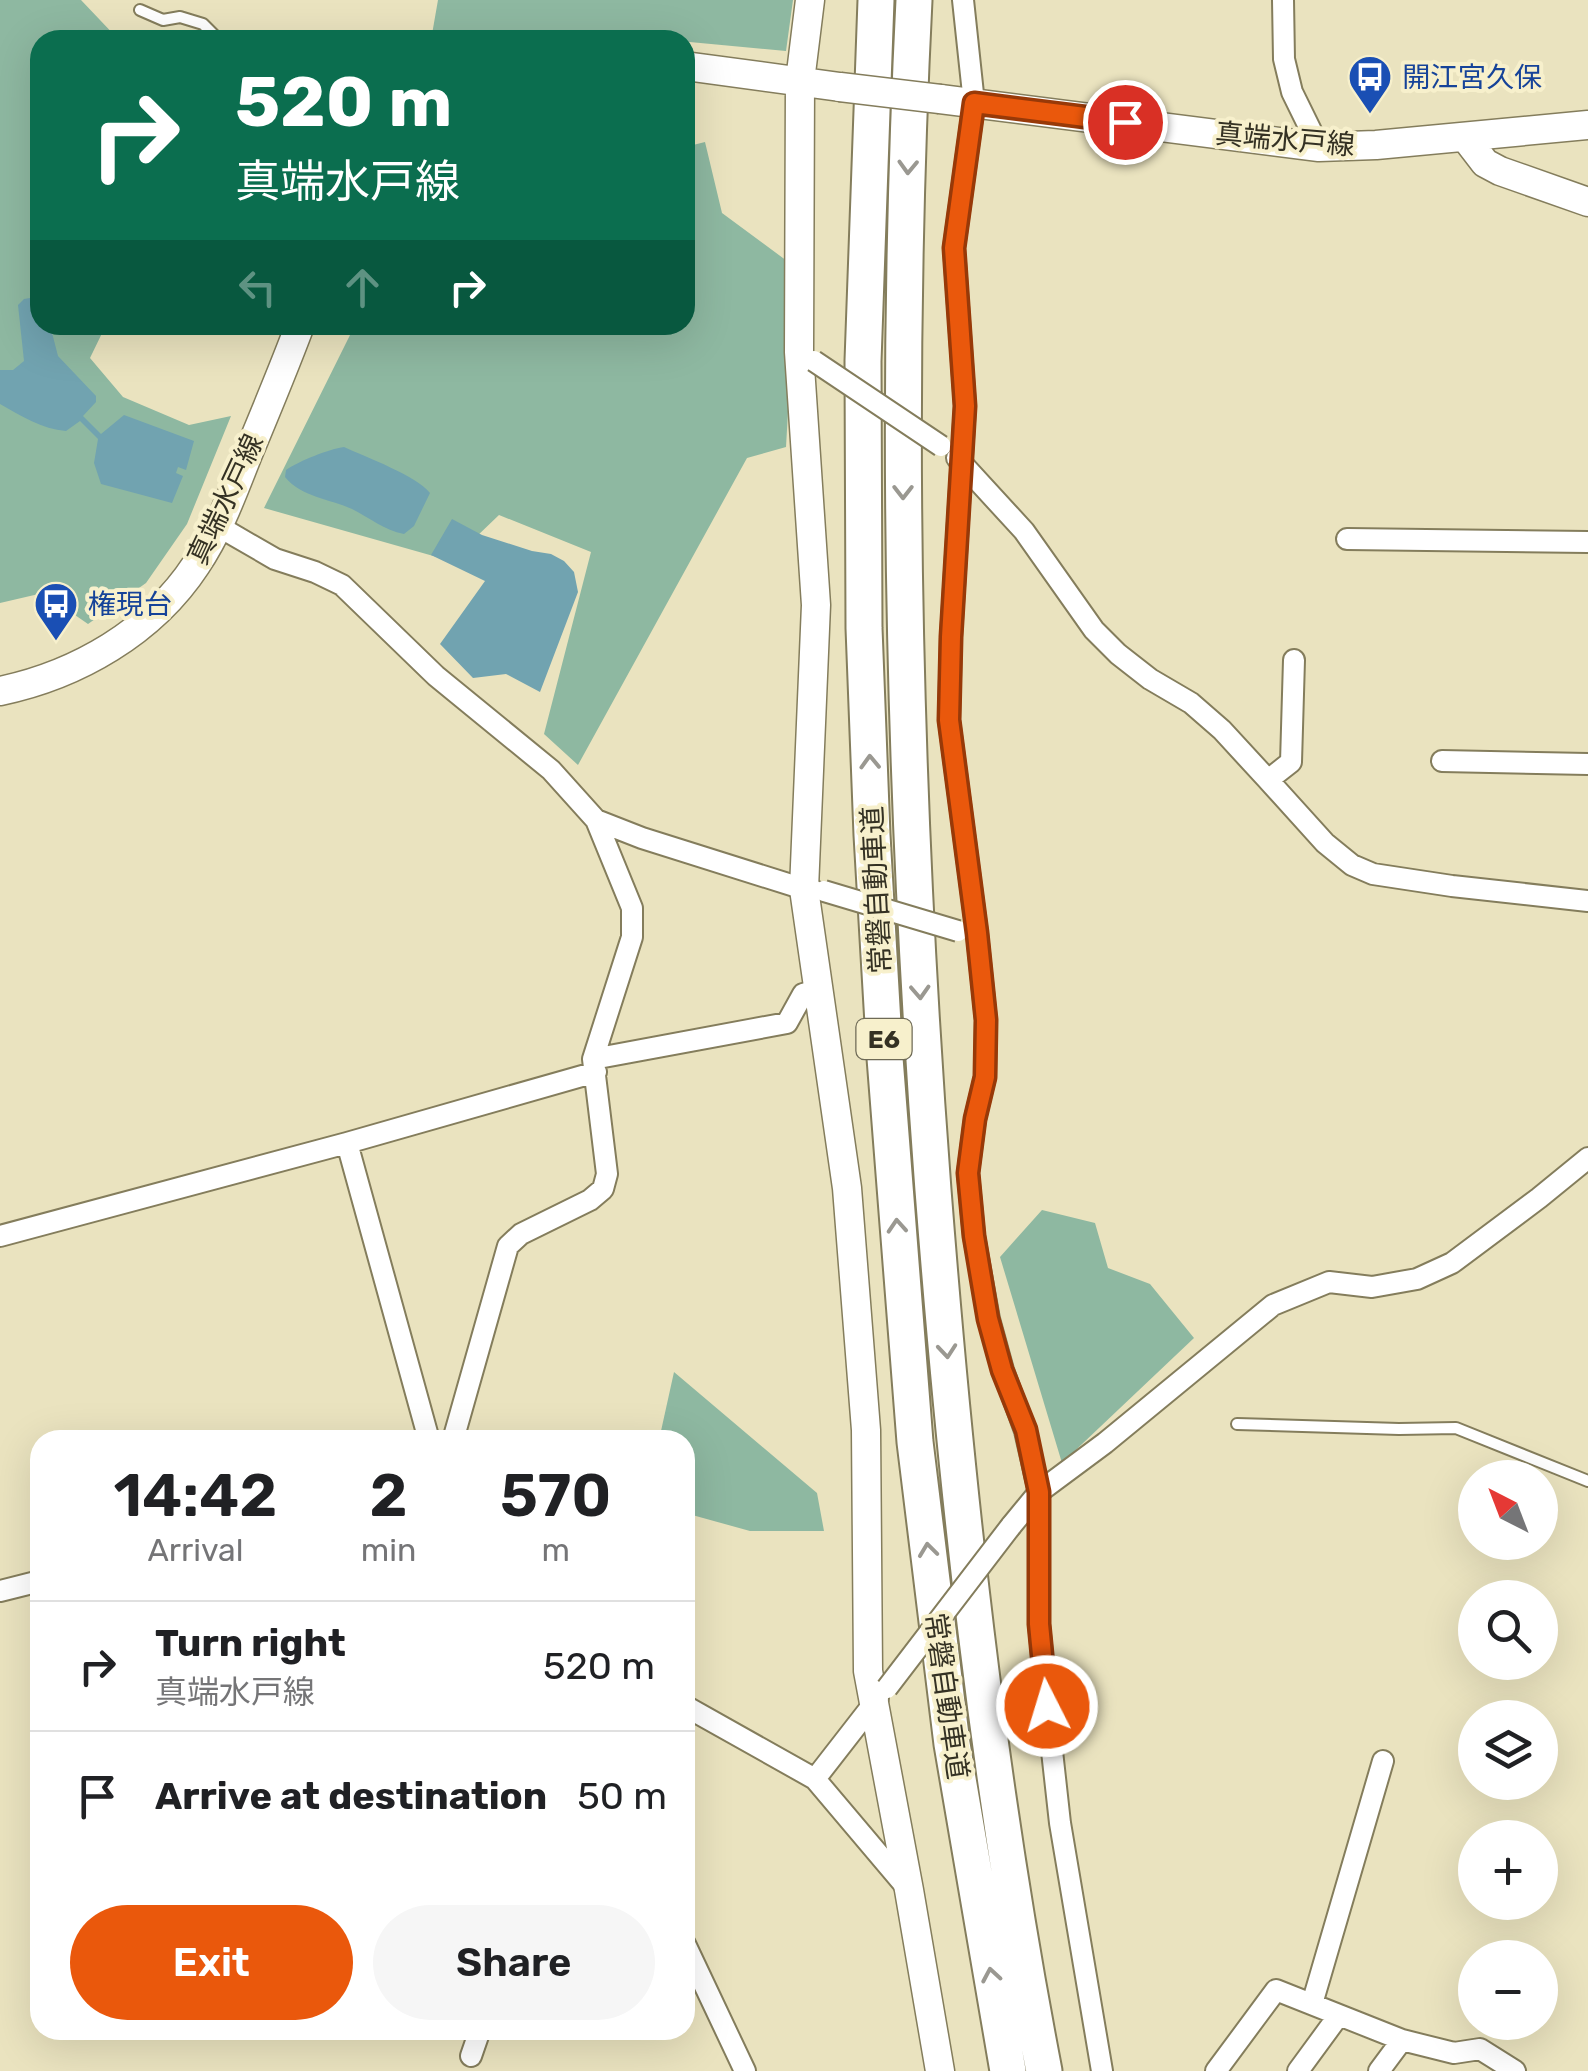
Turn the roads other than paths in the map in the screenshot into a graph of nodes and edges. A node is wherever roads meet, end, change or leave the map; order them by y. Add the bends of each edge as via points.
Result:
1 (810, 0) edge
2 (876, 0) edge
3 (914, 0) edge
4 (963, 0) edge
5 (1283, 0) edge
6 (140, 10) dead end
7 (209, 30) edge
8 (695, 67) edge
9 (800, 82) junction
10 (974, 103) junction
11 (1588, 124) edge
12 (1465, 137) junction
13 (1318, 147) junction
14 (1588, 202) edge
15 (296, 335) edge
16 (807, 357) junction
17 (961, 461) junction
18 (218, 526) junction
19 (1347, 539) dead end
20 (1588, 542) edge
21 (1294, 660) dead end
22 (0, 691) edge
23 (1442, 761) dead end
24 (1588, 764) edge
25 (1268, 780) junction
26 (596, 820) junction
27 (814, 890) junction
28 (1588, 901) edge
29 (968, 932) junction
30 (818, 990) junction
31 (594, 1066) junction
32 (347, 1143) junction
33 (1588, 1158) edge
34 (0, 1236) edge
35 (1237, 1424) dead end
36 (427, 1430) edge
37 (456, 1430) edge
38 (1588, 1481) edge
39 (1039, 1492) junction
40 (30, 1583) edge
41 (0, 1591) edge
42 (880, 1695) junction
43 (695, 1712) edge
44 (1383, 1761) dead end
45 (815, 1779) junction
46 (909, 1890) junction
47 (695, 1965) edge
48 (1312, 2004) junction
49 (1339, 2014) junction
50 (477, 2040) edge
51 (1402, 2040) junction
52 (471, 2056) dead end
53 (746, 2071) edge
54 (940, 2071) edge
55 (1008, 2071) edge
56 (1044, 2071) edge
57 (1102, 2071) edge
58 (1216, 2071) edge
59 (1298, 2071) edge
60 (1379, 2071) edge
61 (1516, 2071) edge

1 - 9 street
55 -> 2 highway, 常磐自動車道 / E6 via 952,1744 915,1442 885,1058 864,609
3 -> 56 highway, 常磐自動車道 / E6 via 902,385 904,642 923,1052 954,1439 992,1748
4 - 10 street
5 - 13 street via 1284,59
6 - 7 lane
8 - 9 street, 真端水戸線
9 - 10 street, 真端水戸線, bridge
9 - 16 street
10 - 13 street, 真端水戸線
10 - 17 street via 954,248 965,406
11 - 12 street, 真端水戸線
12 - 13 street, 真端水戸線
12 - 14 street via 1500,171
15 - 18 street, 真端水戸線
16 - 17 street, bridge
16 - 27 street via 816,605
17 - 25 street via 1024,531 1094,630 1150,679 1191,703
17 - 29 street via 949,720
18 - 22 street, 真端水戸線 via 184,582 111,648 61,673
18 - 26 street via 275,559 342,585 436,676 552,770
19 - 20 street
21 - 25 street via 1291,762
23 - 24 street
25 - 28 street via 1325,842 1373,874
26 - 27 street
26 - 31 street via 632,908 632,937
27 - 29 street, bridge
27 - 30 street
29 - 39 street via 986,1020 985,1077 968,1173 974,1236 988,1319 1026,1430
30 - 31 street via 803,994 787,1023
30 - 42 street via 847,1188 866,1430 868,1671
31 - 32 street
31 - 37 street via 607,1174 603,1189 508,1246
32 - 34 street
32 - 36 street
33 - 39 street via 1452,1263 1417,1279 1372,1287 1329,1282 1273,1305
35 - 38 lane via 1456,1428
39 - 42 street, bridge
39 - 57 street via 1047,1706
40 - 41 street
42 - 45 street
42 - 46 street
43 - 45 street
44 - 48 street
45 - 46 street
46 - 54 street
47 - 53 street
48 - 49 street
48 - 58 street via 1276,1990
49 - 51 street
49 - 59 street
50 - 52 street
51 - 60 street
51 - 61 street via 1454,2053 1480,2049

